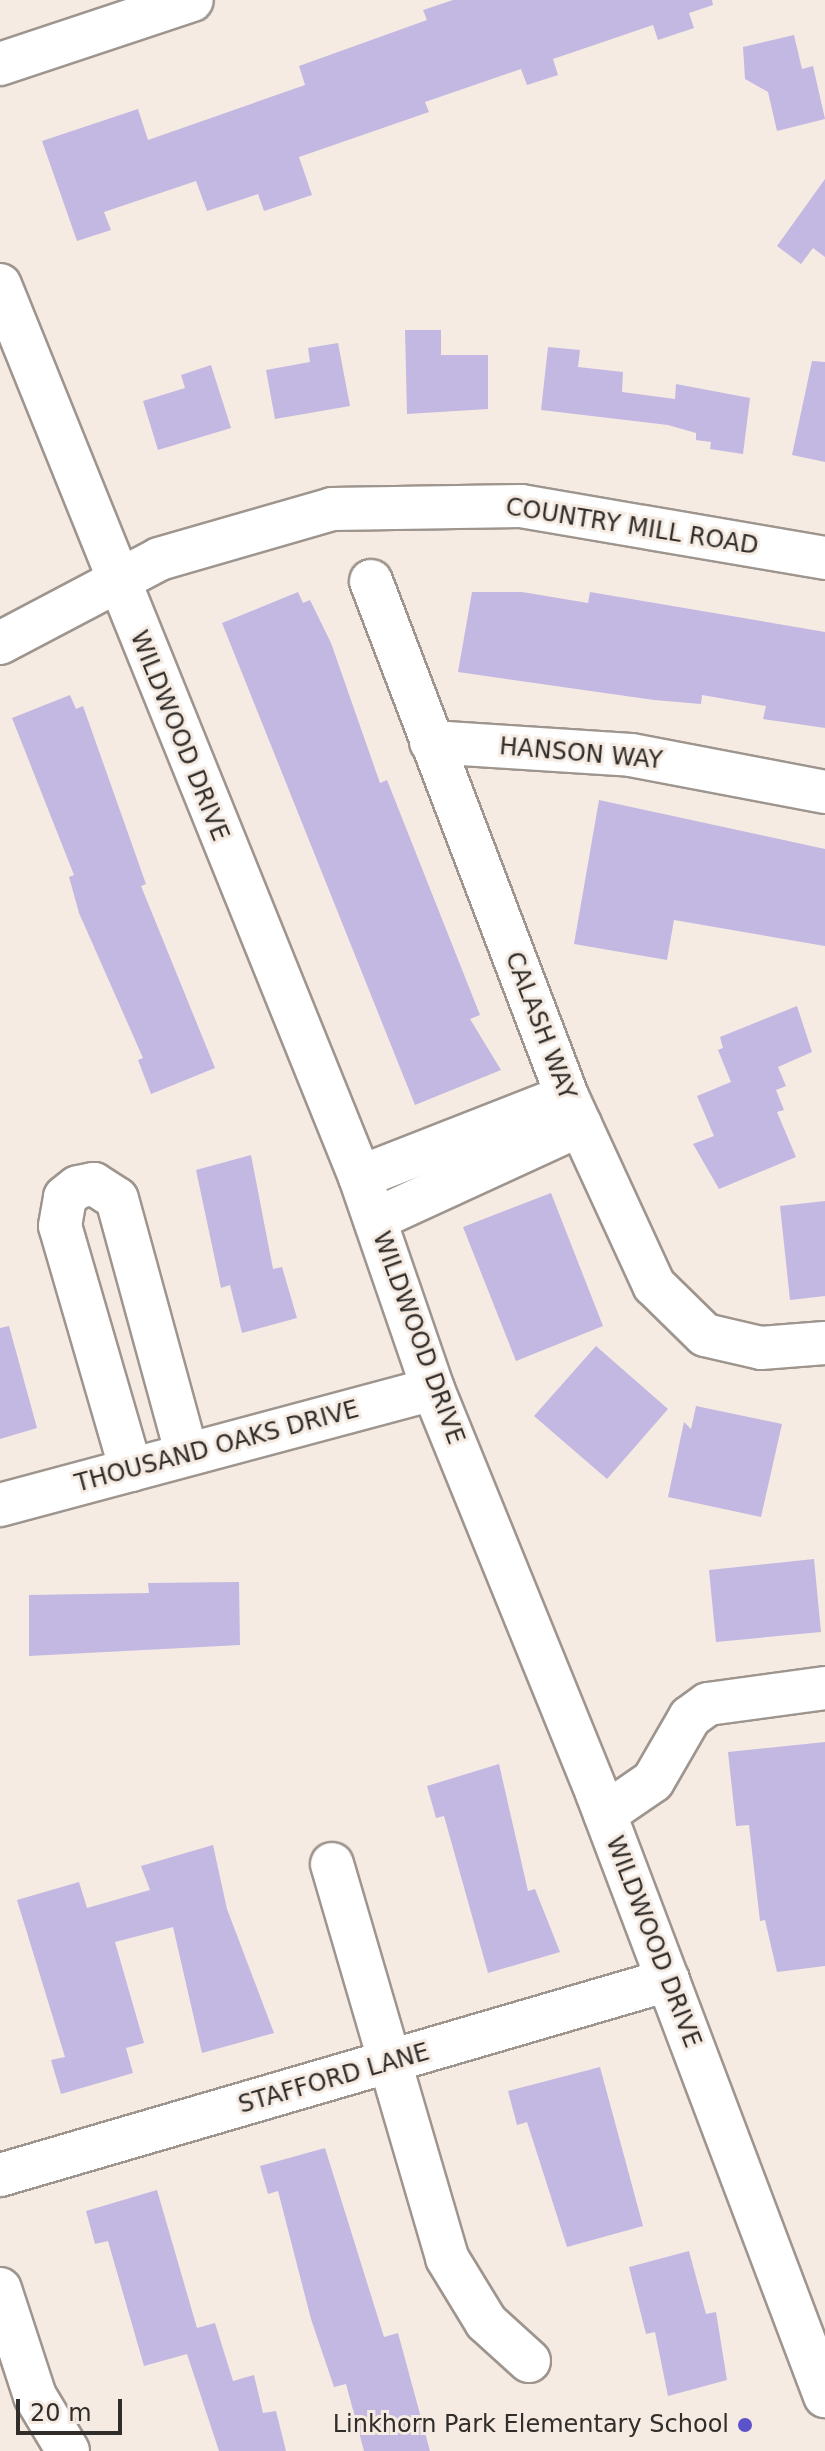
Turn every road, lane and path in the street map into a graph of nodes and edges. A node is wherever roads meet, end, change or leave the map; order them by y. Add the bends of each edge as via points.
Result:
1 (192, 0) edge
2 (0, 64) edge
3 (0, 285) edge
4 (825, 558) edge
5 (115, 581) junction
6 (371, 581) dead end
7 (0, 643) edge
8 (431, 742) junction
9 (825, 792) edge
10 (573, 1111) junction
11 (360, 1177) junction
12 (376, 1219) junction
13 (825, 1343) edge
14 (433, 1389) junction
15 (187, 1455) junction
16 (131, 1470) junction
17 (0, 1505) edge
18 (825, 1688) edge
19 (605, 1814) junction
20 (332, 1864) dead end
21 (668, 1980) junction
22 (390, 2063) junction
23 (0, 2175) edge
24 (0, 2289) edge
25 (529, 2361) dead end
26 (825, 2396) edge
27 (68, 2451) edge

1 - 2 street
3 - 5 street, WILDWOOD DRIVE
4 - 5 street, COUNTRY MILL ROAD via 521,506 424,503 332,509 227,535
5 - 7 street, COUNTRY MILL ROAD
5 - 11 street, WILDWOOD DRIVE
6 - 8 street, CALASH WAY
8 - 9 street, HANSON WAY via 631,755
8 - 10 street, CALASH WAY
10 - 11 street
10 - 12 street
10 - 13 street, CALASH WAY via 654,1285 705,1335 761,1348
11 - 12 street, WILDWOOD DRIVE
12 - 14 street, WILDWOOD DRIVE
14 - 15 street, THOUSAND OAKS DRIVE
14 - 19 street, WILDWOOD DRIVE
15 - 16 street, THOUSAND OAKS DRIVE
15 - 16 street via 117,1199 94,1184 78,1187 65,1197 60,1226
16 - 17 street, THOUSAND OAKS DRIVE
18 - 19 street via 708,1704 690,1717 653,1781
19 - 21 street, WILDWOOD DRIVE
20 - 22 street
21 - 22 street, STAFFORD LANE
21 - 26 street, WILDWOOD DRIVE
22 - 23 street, STAFFORD LANE
22 - 25 street via 447,2258 486,2322
24 - 27 street via 35,2396

